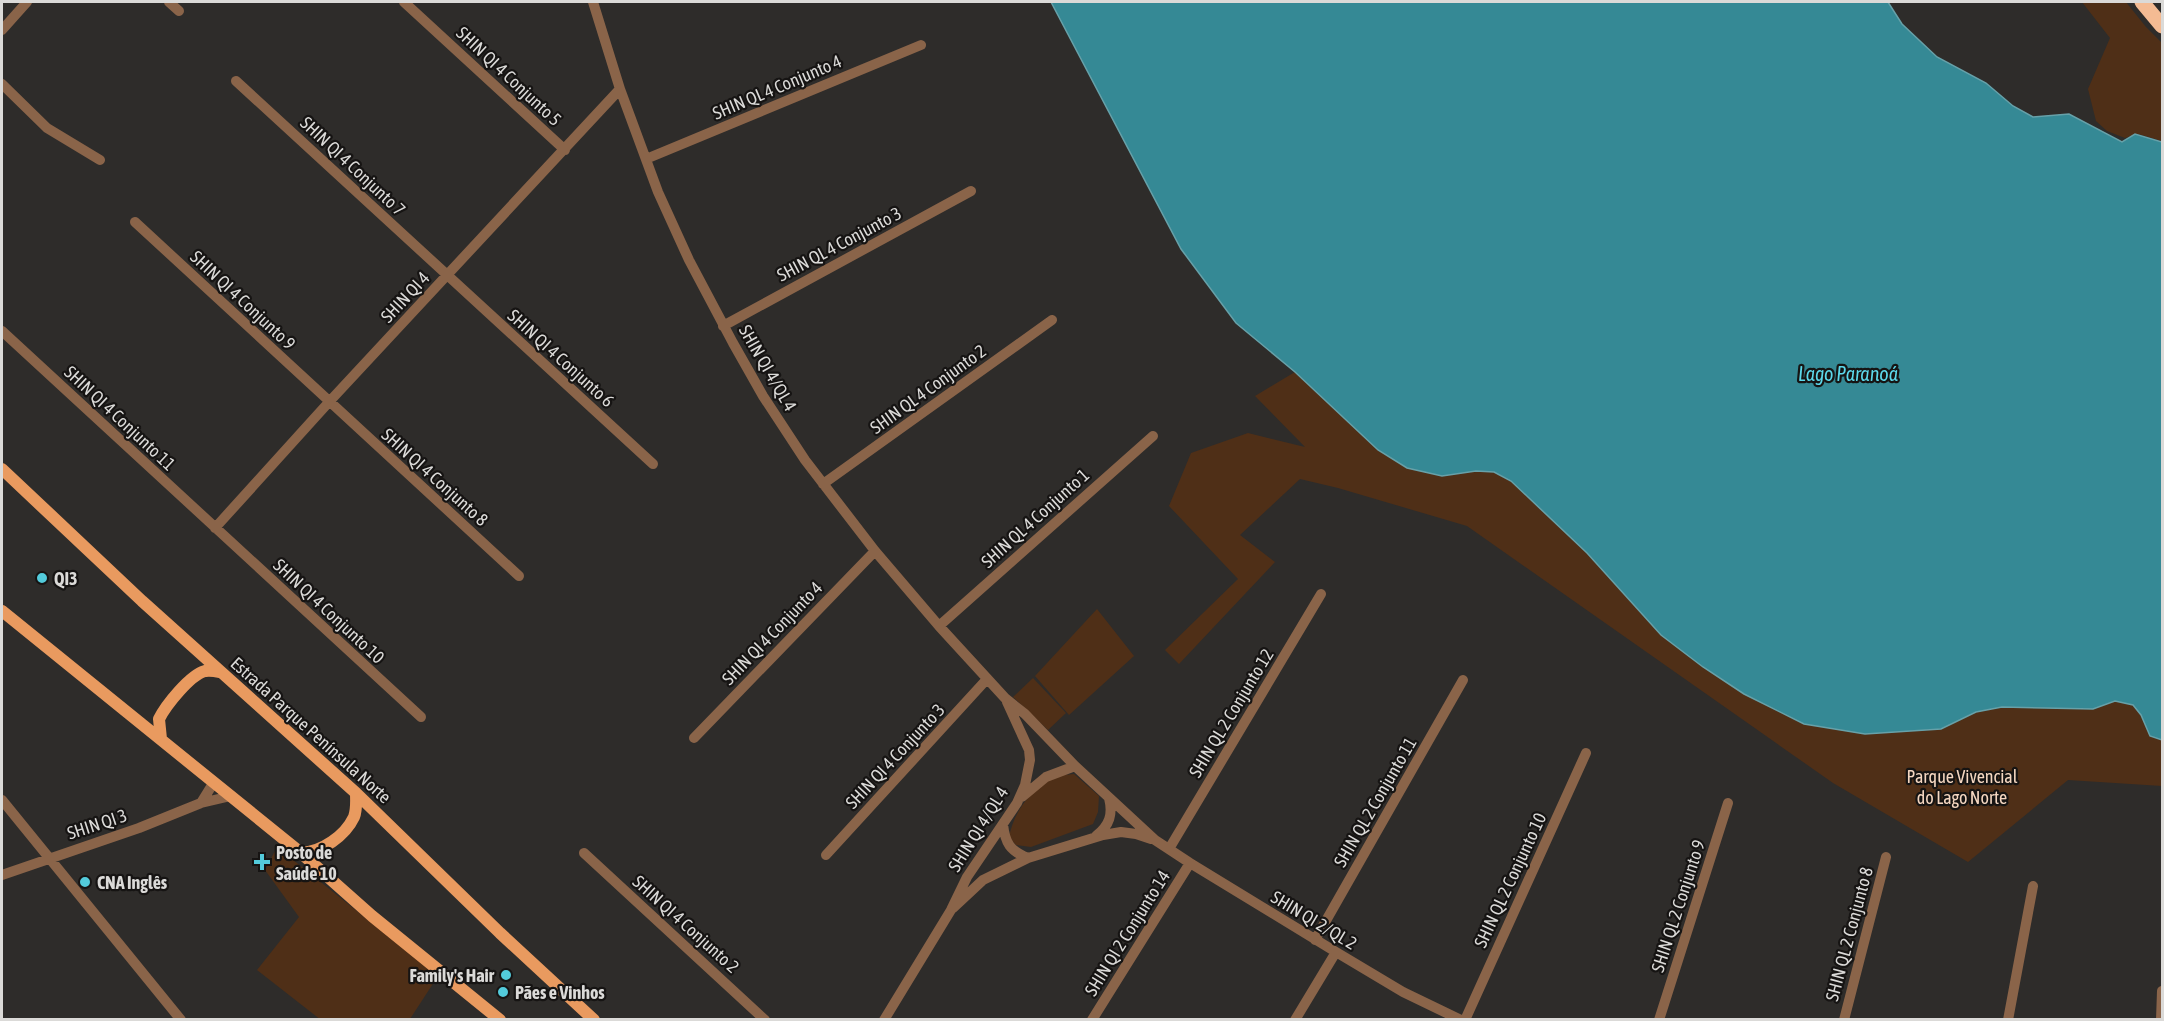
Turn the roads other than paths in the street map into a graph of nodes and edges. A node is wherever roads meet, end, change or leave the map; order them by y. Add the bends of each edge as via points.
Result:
1 (27, 2) edge
2 (169, 2) edge
3 (404, 2) edge
4 (593, 2) edge
5 (2142, 2) edge
6 (179, 11) dead end
7 (2163, 26) edge
8 (2, 30) edge
9 (921, 45) dead end
10 (236, 81) dead end
11 (2, 84) edge
12 (620, 89) junction
13 (565, 150) junction
14 (646, 159) junction
15 (100, 160) dead end
16 (971, 191) dead end
17 (135, 222) dead end
18 (447, 276) junction
19 (1052, 320) dead end
20 (723, 326) junction
21 (2, 331) edge
22 (329, 402) junction
23 (1153, 435) dead end
24 (653, 464) dead end
25 (2, 469) edge
26 (823, 484) junction
27 (215, 528) junction
28 (875, 551) junction
29 (519, 576) dead end
30 (1321, 594) dead end
31 (2, 610) edge
32 (939, 626) junction
33 (220, 672) junction
34 (987, 679) junction
35 (1463, 680) dead end
36 (1005, 698) junction
37 (421, 717) dead end
38 (694, 738) dead end
39 (161, 739) junction
40 (1586, 753) dead end
41 (1075, 766) junction
42 (214, 782) junction
43 (356, 793) junction
44 (231, 796) junction
45 (1109, 798) junction
46 (2, 800) edge
47 (201, 803) junction
48 (1017, 803) junction
49 (1728, 803) dead end
50 (1003, 824) junction
51 (1090, 839) junction
52 (1155, 840) junction
53 (1169, 849) junction
54 (301, 853) junction
55 (584, 853) dead end
56 (826, 855) dead end
57 (1886, 857) dead end
58 (49, 858) junction
59 (1028, 858) junction
60 (1190, 863) junction
61 (2, 875) edge
62 (2033, 886) dead end
63 (951, 910) junction
64 (1315, 940) junction
65 (1335, 952) junction
66 (2163, 991) edge
67 (181, 1020) edge
68 (500, 1020) edge
69 (594, 1020) edge
70 (765, 1020) edge
71 (884, 1020) edge
72 (1092, 1020) edge
73 (1295, 1020) edge
74 (1463, 1020) edge
75 (1659, 1020) edge
76 (1844, 1020) edge
77 (2008, 1020) edge
78 (2161, 1020) edge

1 - 8 street
2 - 6 street
3 - 13 street, SHIN QI 4 Conjunto 5
4 - 12 street, SHIN QI 4/QL 4
5 - 7 highway
9 - 14 street, SHIN QL 4 Conjunto 4
10 - 18 street, SHIN QI 4 Conjunto 7
11 - 15 street via 47,128
12 - 13 street, SHIN QI 4
12 - 14 street, SHIN QI 4/QL 4
13 - 18 street, SHIN QI 4
14 - 20 street, SHIN QI 4/QL 4 via 678,237
16 - 20 street, SHIN QL 4 Conjunto 3
17 - 22 street, SHIN QI 4 Conjunto 9
18 - 22 street, SHIN QI 4
18 - 24 street, SHIN QI 4 Conjunto 6
19 - 26 street, SHIN QL 4 Conjunto 2
20 - 26 street, SHIN QI 4/QL 4
21 - 27 street, SHIN QI 4 Conjunto 11
22 - 27 street, SHIN QI 4
22 - 29 street, SHIN QI 4 Conjunto 8
23 - 32 street, SHIN QL 4 Conjunto 1
25 - 33 main road, Estrada Parque Península Norte
26 - 28 street, SHIN QI 4/QL 4
27 - 37 street, SHIN QI 4 Conjunto 10
28 - 32 street, SHIN QI 4/QL 4
28 - 38 street, SHIN QI 4 Conjunto 4
30 - 53 street, SHIN QL 2 Conjunto 12
31 - 39 main road
32 - 34 street, SHIN QI 4/QL 4
33 - 39 main road via 199,674 174,697 159,719
33 - 43 main road, Estrada Parque Península Norte
34 - 36 street, SHIN QI 4/QL 4
34 - 56 street, SHIN QI 4 Conjunto 3
35 - 64 street, SHIN QL 2 Conjunto 11
36 - 41 street, SHIN QI 4/QL 4
36 - 48 street, SHIN QI 4/QL 4 via 1029,750 1028,774
39 - 42 main road
40 - 74 street, SHIN QL 2 Conjunto 10
41 - 45 street, SHIN QI 4/QL 4
41 - 48 street via 1046,777
42 - 44 main road
42 - 47 street
43 - 54 main road via 353,818 343,831 323,847
43 - 69 main road, Estrada Parque Península Norte
44 - 47 street, SHIN QI 3
44 - 54 main road
45 - 51 street via 1112,811 1107,825
45 - 52 street, SHIN QI 2/QL 2
46 - 58 street
47 - 58 street, SHIN QI 3
48 - 50 street, SHIN QI 4/QL 4
49 - 75 street, SHIN QL 2 Conjunto 9
50 - 59 street via 1011,850
50 - 63 street, SHIN QI 4/QL 4 via 967,877
51 - 52 street, SHIN QI 2/QL 2 via 1128,832
51 - 59 street, SHIN QI 4/QL 4
52 - 53 street, SHIN QI 2/QL 2
53 - 60 street, SHIN QI 2/QL 2
54 - 68 main road
55 - 70 street, SHIN QI 4 Conjunto 2
57 - 76 street, SHIN QL 2 Conjunto 8
58 - 61 street, SHIN QI 3
58 - 67 street
59 - 63 street, SHIN QI 4/QL 4 via 982,880
60 - 64 street, SHIN QI 2/QL 2
60 - 72 street, SHIN QI 2 Conjunto 14
62 - 77 street
63 - 71 street, SHIN QI 4/QL 4
64 - 65 street, SHIN QI 2/QL 2
65 - 73 street
65 - 74 street, SHIN QI 2/QL 2 via 1403,992
66 - 78 street

